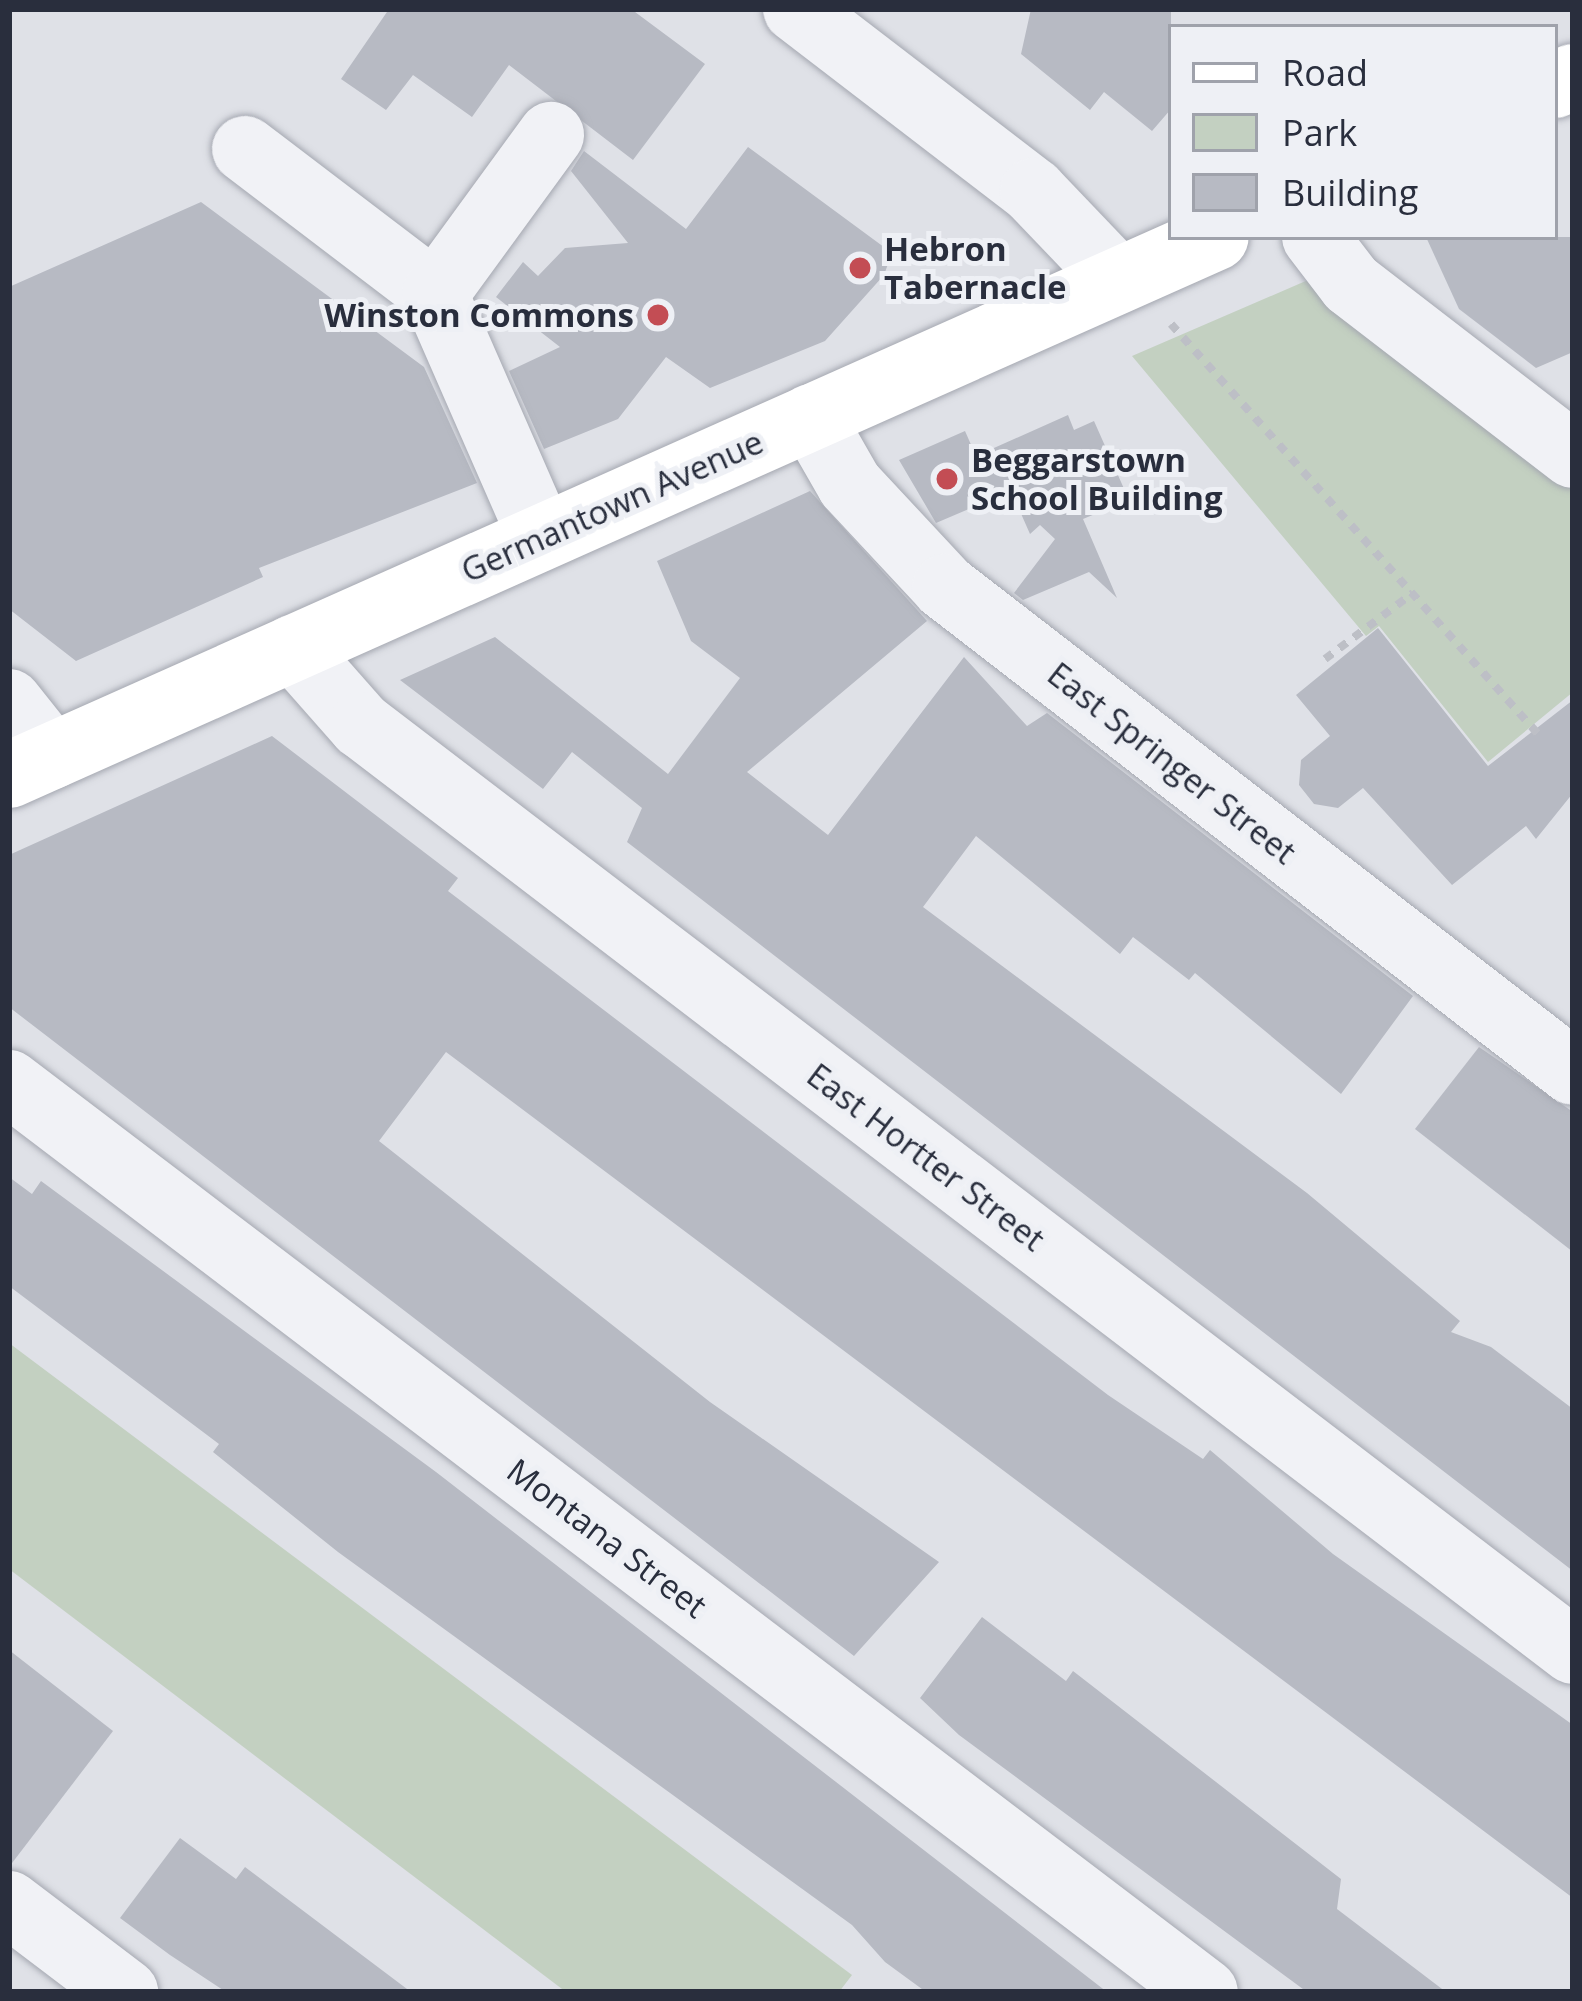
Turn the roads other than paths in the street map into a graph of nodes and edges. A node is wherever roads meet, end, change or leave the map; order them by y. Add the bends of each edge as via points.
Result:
1 (796, 9) edge
2 (551, 135) dead end
3 (245, 149) dead end
4 (1209, 240) edge
5 (1317, 240) edge
6 (1118, 280) junction
7 (435, 294) junction
8 (811, 417) junction
9 (1573, 455) edge
10 (541, 537) junction
11 (293, 648) junction
12 (9, 702) edge
13 (31, 765) edge
14 (1573, 1072) edge
15 (9, 1083) edge
16 (1573, 1652) edge
17 (9, 1904) edge
18 (125, 1992) edge
19 (1205, 1992) edge

1 - 6 street via 1048,203
2 - 7 street
3 - 7 street
4 - 6 main road, Germantown Avenue
5 - 9 street via 1351,284
6 - 8 main road, Germantown Avenue
7 - 10 street
8 - 10 main road, Germantown Avenue
8 - 14 street, East Springer Street via 850,485 945,587
10 - 11 main road, Germantown Avenue
11 - 13 main road, Germantown Avenue
11 - 16 street, East Hortter Street via 361,725
12 - 13 street
15 - 19 street, Montana Street
17 - 18 street

